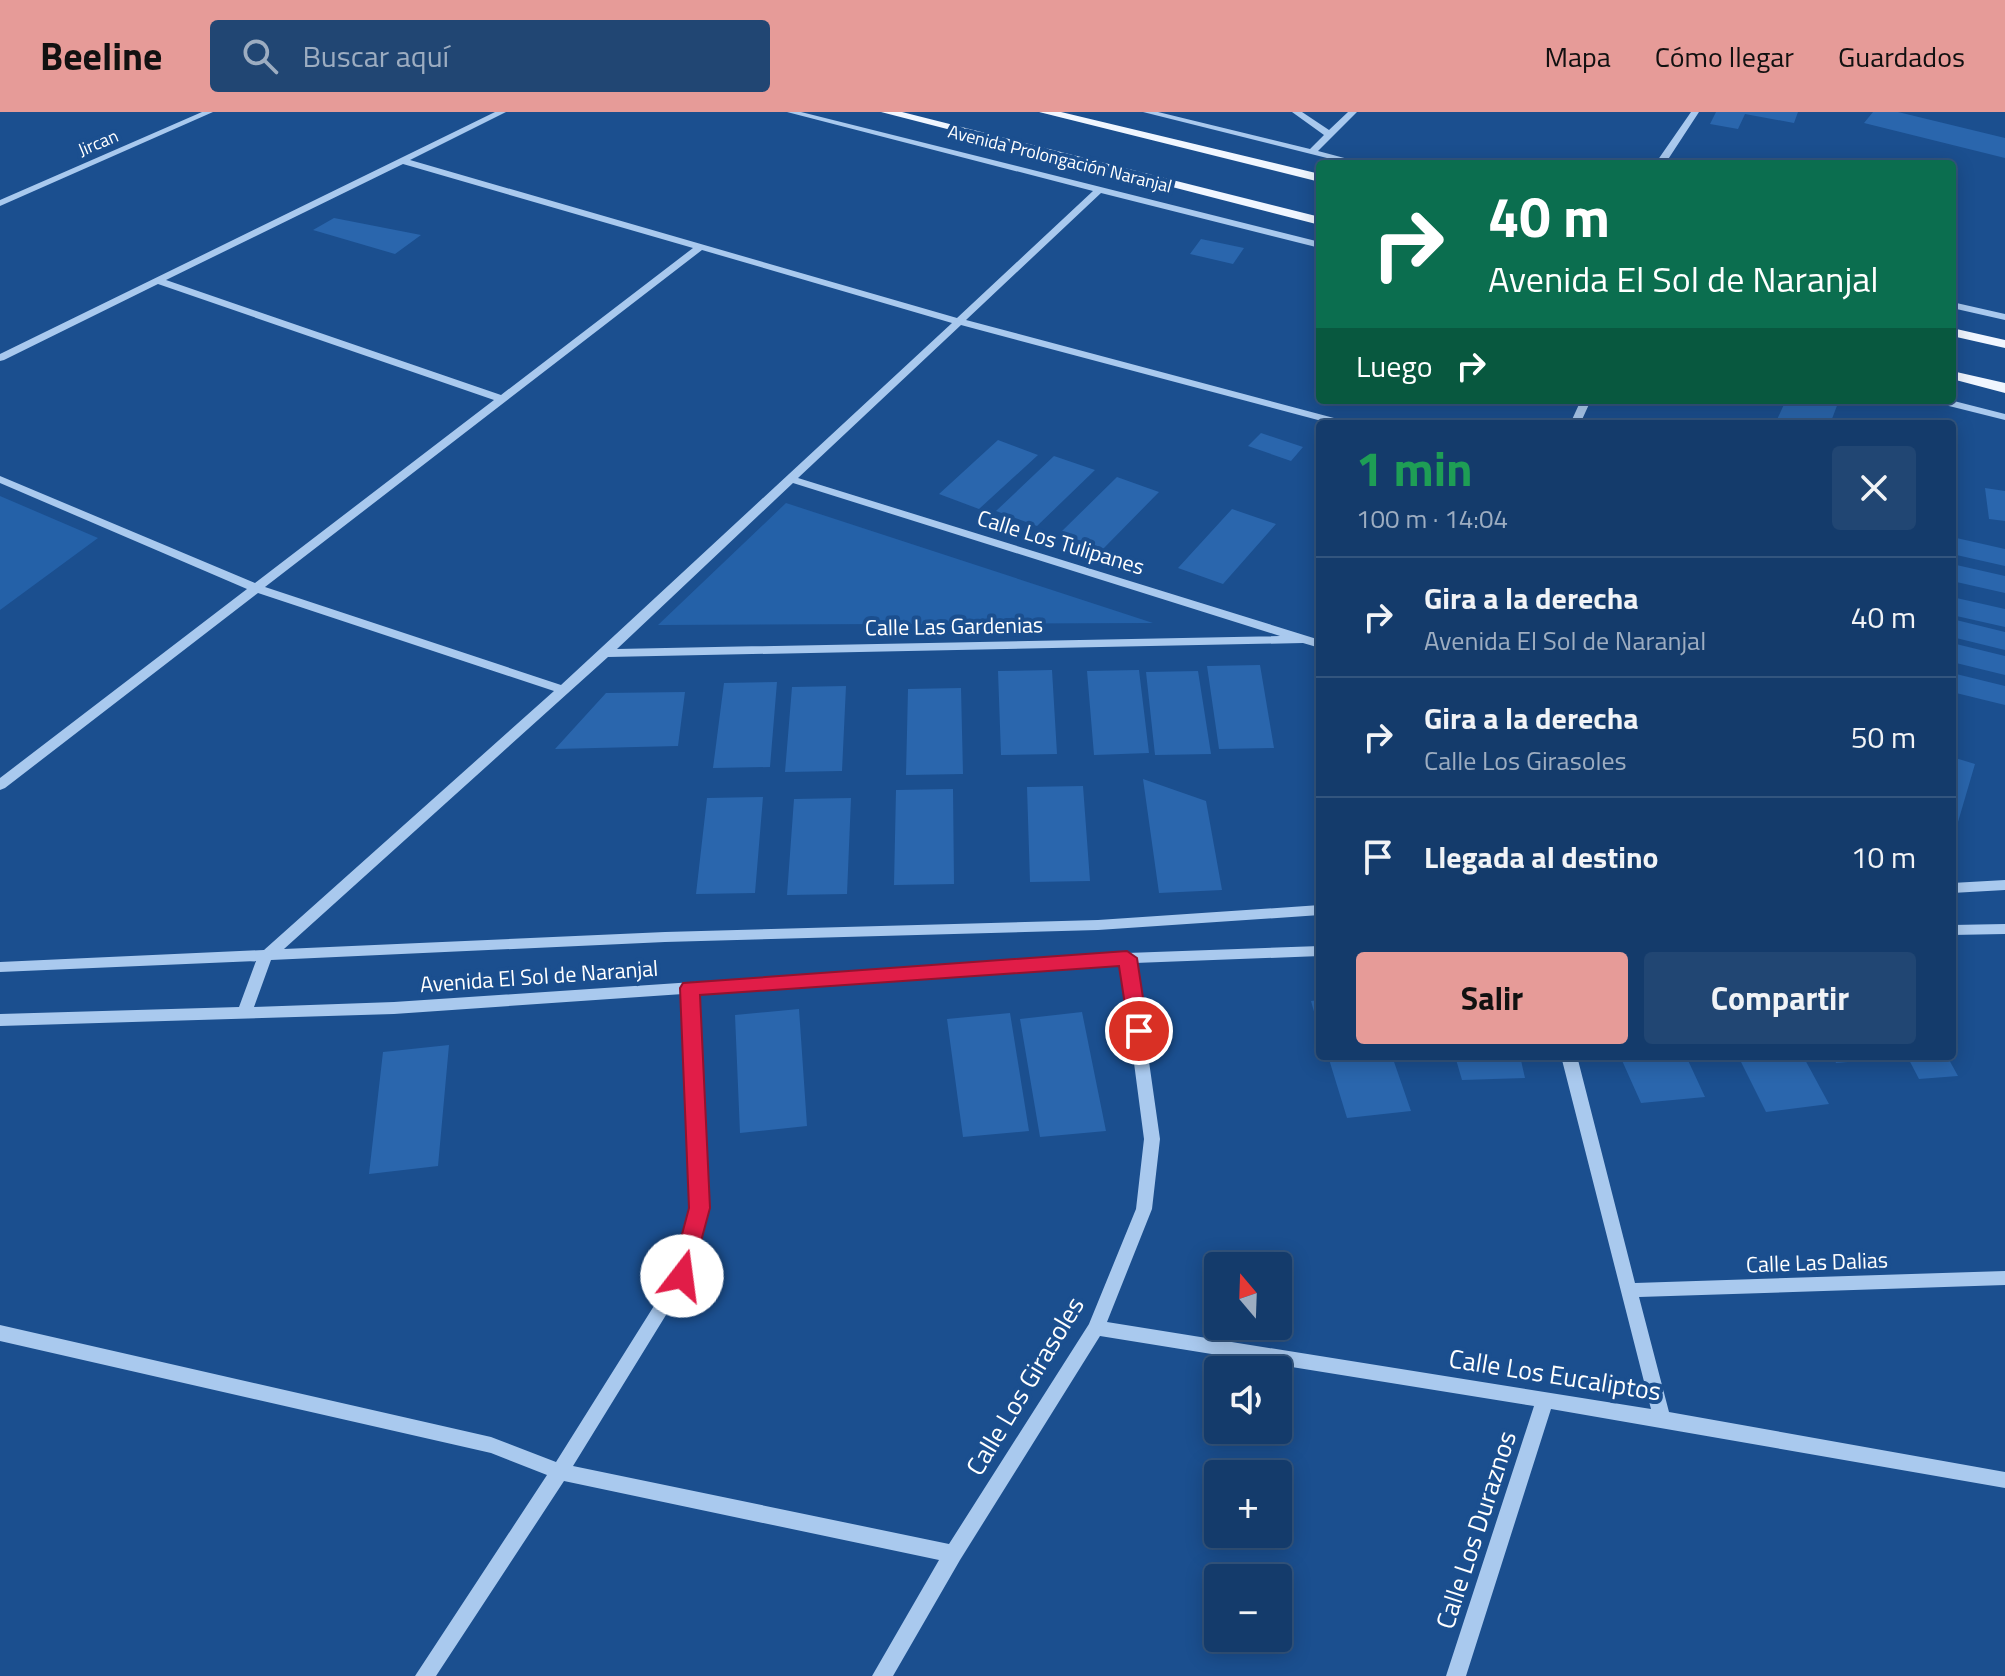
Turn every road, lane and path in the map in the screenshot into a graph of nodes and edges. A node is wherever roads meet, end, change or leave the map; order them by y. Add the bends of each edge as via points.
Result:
1 (209, 112) edge
2 (502, 112) edge
3 (791, 112) edge
4 (887, 112) edge
5 (1045, 112) edge
6 (1147, 112) edge
7 (1296, 112) edge
8 (1353, 112) edge
9 (1695, 112) edge
10 (1330, 135) junction
11 (1312, 152) junction
12 (1345, 160) edge
13 (1663, 160) edge
14 (403, 161) junction
15 (1316, 177) edge
16 (1099, 190) junction
17 (0, 203) edge
18 (1316, 220) edge
19 (1316, 244) edge
20 (700, 247) junction
21 (158, 281) junction
22 (1956, 306) edge
23 (2005, 317) edge
24 (957, 321) junction
25 (1956, 333) edge
26 (2005, 344) edge
27 (0, 358) edge
28 (1956, 376) edge
29 (2005, 388) edge
30 (502, 399) junction
31 (1953, 404) edge
32 (2005, 417) edge
33 (1330, 420) edge
34 (0, 479) edge
35 (790, 479) junction
36 (256, 588) junction
37 (1304, 639) junction
38 (1316, 643) edge
39 (605, 653) junction
40 (563, 690) junction
41 (0, 785) edge
42 (2005, 885) edge
43 (1956, 888) edge
44 (1316, 910) edge
45 (2005, 929) edge
46 (1956, 930) edge
47 (1316, 951) edge
48 (265, 957) junction
49 (1127, 958) junction
50 (0, 967) edge
51 (690, 988) junction
52 (245, 1012) junction
53 (0, 1020) edge
54 (1570, 1060) edge
55 (2005, 1278) edge
56 (1629, 1290) junction
57 (1096, 1328) junction
58 (0, 1333) edge
59 (1545, 1400) junction
60 (1662, 1419) junction
61 (560, 1472) junction
62 (2005, 1480) edge
63 (953, 1554) junction
64 (425, 1676) edge
65 (882, 1676) edge
66 (1456, 1676) edge

1 - 17 street, Jircan
2 - 14 street
3 - 16 street, Avenida Prolongación Naranjal
4 - 18 main road, Avenida Prolongación Naranjal
5 - 15 main road, Avenida Prolongación Naranjal
6 - 11 street
7 - 10 street
8 - 10 street
9 - 13 street
10 - 11 street
11 - 12 street
14 - 20 street
14 - 21 street
16 - 19 street, Avenida Prolongación Naranjal
16 - 24 street
20 - 24 street
20 - 30 street
21 - 27 street
21 - 30 street
22 - 23 street
24 - 33 street
24 - 35 street
25 - 26 main road
28 - 29 main road
30 - 36 street
31 - 32 street
34 - 36 street
35 - 37 street, Calle Los Tulipanes
35 - 39 street
36 - 40 street
36 - 41 street
37 - 38 street, Calle Los Tulipanes
37 - 39 street, Calle Las Gardenias
39 - 40 street
40 - 48 street
42 - 43 street
44 - 48 street, Avenida El Sol de Naranjal via 1098,925 665,937
45 - 46 street
47 - 49 street, Avenida El Sol de Naranjal
48 - 50 street, Avenida El Sol de Naranjal
48 - 52 street
49 - 51 street, Avenida El Sol de Naranjal
49 - 57 street, Calle Los Girasoles via 1152,1139 1144,1209
51 - 52 street, Avenida El Sol de Naranjal via 394,1008
51 - 61 street via 700,1208 682,1276
52 - 53 street, Avenida El Sol de Naranjal
54 - 56 street
55 - 56 street, Calle Las Dalias
56 - 60 street
57 - 59 street, Calle Los Eucaliptos
57 - 63 street, Calle Los Girasoles
58 - 61 street via 491,1445
59 - 60 street, Calle Los Eucaliptos
59 - 66 street, Calle Los Duraznos
60 - 62 street, Calle Los Eucaliptos
61 - 63 street
61 - 64 street
63 - 65 street, Calle Los Girasoles

